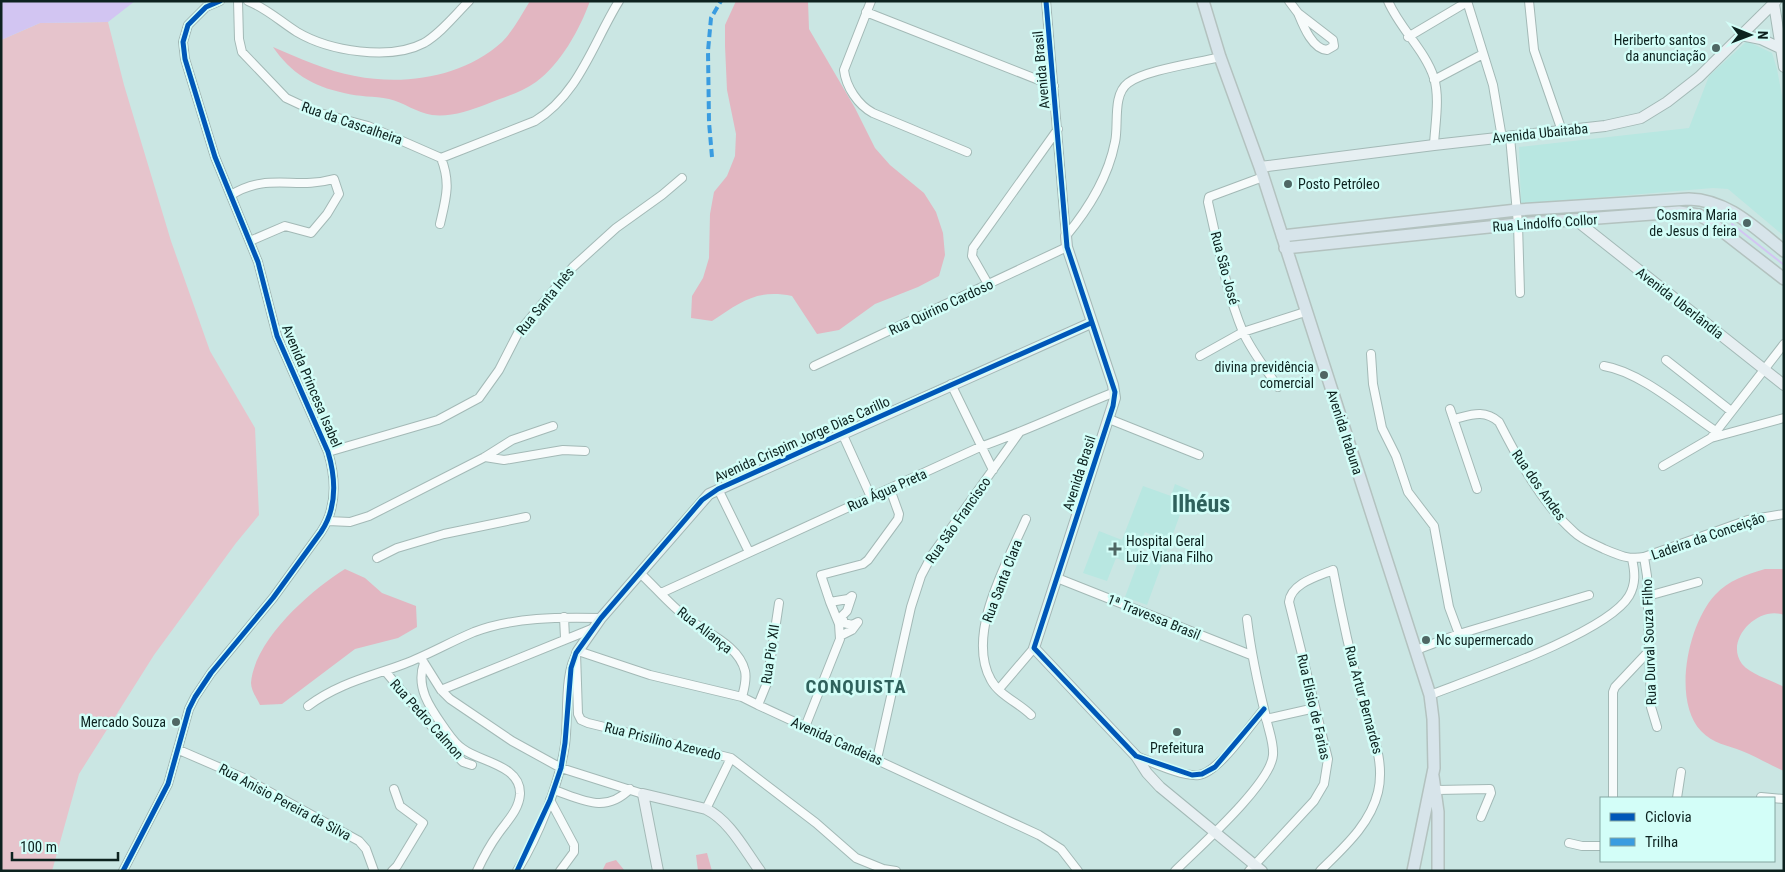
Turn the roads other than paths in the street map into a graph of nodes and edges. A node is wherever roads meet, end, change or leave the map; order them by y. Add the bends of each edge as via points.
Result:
1 (220, 1) edge
2 (238, 1) edge
3 (248, 1) edge
4 (469, 1) edge
5 (871, 1) edge
6 (1046, 1) edge
7 (1203, 1) edge
8 (1288, 1) edge
9 (1388, 1) edge
10 (1529, 1) edge
11 (619, 2) edge
12 (1467, 2) edge
13 (1775, 2) edge
14 (866, 12) junction
15 (1298, 13) junction
16 (1741, 35) junction
17 (1408, 37) junction
18 (1780, 48) junction
19 (1483, 54) junction
20 (1220, 57) junction
21 (1784, 68) edge
22 (1434, 80) junction
23 (1054, 86) junction
24 (1058, 130) junction
25 (1562, 131) junction
26 (1506, 137) junction
27 (1434, 144) junction
28 (967, 152) dead end
29 (441, 158) junction
30 (1261, 172) junction
31 (682, 178) dead end
32 (231, 195) junction
33 (1517, 210) junction
34 (1577, 221) junction
35 (440, 224) dead end
36 (1518, 224) junction
37 (1066, 236) junction
38 (1282, 236) junction
39 (250, 241) junction
40 (1067, 247) junction
41 (1286, 248) junction
42 (1784, 251) edge
43 (1784, 278) edge
44 (988, 284) junction
45 (1520, 293) dead end
46 (1305, 312) junction
47 (1091, 323) junction
48 (1244, 332) junction
49 (1784, 344) edge
50 (1371, 354) dead end
51 (1200, 356) dead end
52 (1666, 360) dead end
53 (814, 366) dead end
54 (1604, 366) dead end
55 (1765, 369) junction
56 (951, 384) junction
57 (1784, 385) edge
58 (1278, 387) dead end
59 (1115, 392) junction
60 (1450, 408) dead end
61 (1732, 411) junction
62 (1784, 418) edge
63 (1109, 419) junction
64 (1454, 419) junction
65 (553, 426) dead end
66 (842, 433) junction
67 (1019, 434) junction
68 (1714, 435) junction
69 (980, 447) junction
70 (585, 451) dead end
71 (328, 452) junction
72 (1199, 455) dead end
73 (485, 457) junction
74 (1663, 466) dead end
75 (993, 470) junction
76 (718, 489) junction
77 (890, 489) junction
78 (1477, 489) dead end
79 (871, 497) junction
80 (1784, 514) edge
81 (526, 517) dead end
82 (1026, 519) dead end
83 (328, 521) junction
84 (748, 552) junction
85 (1644, 557) junction
86 (377, 558) dead end
87 (1632, 559) junction
88 (640, 572) junction
89 (1057, 578) junction
90 (1698, 582) dead end
91 (661, 593) junction
92 (1589, 595) dead end
93 (1648, 596) junction
94 (830, 602) junction
95 (779, 603) dead end
96 (1290, 606) joint
97 (564, 617) junction
98 (601, 618) junction
99 (1247, 619) dead end
100 (594, 628) junction
101 (1460, 634) junction
102 (840, 636) junction
103 (566, 638) junction
104 (1034, 648) junction
105 (1416, 650) junction
106 (577, 652) junction
107 (1648, 652) junction
108 (1251, 655) junction
109 (422, 660) junction
110 (384, 671) junction
111 (999, 689) junction
112 (441, 690) junction
113 (1430, 695) junction
114 (742, 697) junction
115 (758, 705) junction
116 (308, 706) dead end
117 (1315, 708) junction
118 (1264, 709) junction
119 (1032, 715) dead end
120 (1266, 719) junction
121 (1657, 726) dead end
122 (805, 727) junction
123 (179, 750) junction
124 (1136, 756) junction
125 (731, 758) junction
126 (877, 759) junction
127 (472, 765) dead end
128 (561, 768) junction
129 (1681, 772) dead end
130 (1433, 774) junction
131 (394, 789) dead end
132 (630, 789) junction
133 (554, 790) junction
134 (1437, 790) junction
135 (643, 794) junction
136 (1761, 796) dead end
137 (1613, 797) edge
138 (1677, 797) edge
139 (1767, 797) edge
140 (550, 800) junction
141 (706, 809) junction
142 (1481, 817) dead end
143 (1421, 829) junction
144 (1438, 831) junction
145 (1215, 832) junction
146 (1569, 843) dead end
147 (1600, 846) edge
148 (1255, 869) edge
149 (123, 871) edge
150 (374, 871) edge
151 (392, 871) edge
152 (477, 871) edge
153 (518, 871) edge
154 (560, 871) edge
155 (658, 871) edge
156 (760, 871) edge
157 (896, 871) edge
158 (1078, 871) edge
159 (1175, 871) edge
160 (1320, 871) edge
161 (1413, 871) edge
162 (1438, 871) edge

1 - 32 street, Avenida Princesa Isabel via 194,17 183,42 206,132
2 - 29 street, Rua da Cascalheira via 242,52 286,98 316,112 368,126
3 - 4 street via 312,39 354,51 374,52 411,49 425,42
5 - 14 street
6 - 23 street, Avenida Brasil
7 - 20 main road, Avenida Itabuna
8 - 15 street
9 - 17 street
10 - 25 street via 1534,50
11 - 29 street via 573,84 548,112
12 - 17 street
12 - 19 street
13 - 16 street, Avenida Ubaitaba
13 - 18 street
14 - 23 street
14 - 28 street via 844,70 845,79 866,109
15 - 15 street via 1333,40 1334,46 1327,50 1319,47
16 - 18 street via 1761,39
16 - 25 street, Avenida Ubaitaba via 1699,77 1641,118
17 - 22 street via 1427,63
18 - 21 street
19 - 22 street
19 - 26 street
20 - 30 main road, Avenida Itabuna
20 - 37 street via 1147,75 1124,87 1111,160 1086,211
22 - 27 street
23 - 24 street, Avenida Brasil
24 - 37 street, Avenida Brasil
24 - 44 street via 973,248 972,256
25 - 26 street, Avenida Ubaitaba
26 - 27 street, Avenida Ubaitaba
26 - 33 street
27 - 30 street, Avenida Ubaitaba
29 - 35 street via 447,175 447,192
30 - 38 main road, Avenida Itabuna
30 - 48 street, Rua São José via 1208,199 1233,303
31 - 71 street, Rua Santa Inês via 616,228 573,267 518,333 500,370 479,398 438,420
32 - 39 street, Avenida Princesa Isabel
32 - 39 street via 253,183 334,179 339,194 311,233 285,226
33 - 36 street
33 - 38 main road, Rua Lindolfo Collor
33 - 42 main road, Rua Lindolfo Collor via 1704,199 1733,211
34 - 36 main road, Rua Lindolfo Collor
34 - 43 main road, Rua Lindolfo Collor via 1679,212 1699,215
34 - 55 street, Avenida Uberlândia
36 - 41 main road, Rua Lindolfo Collor
36 - 45 street
37 - 40 street, Avenida Brasil
38 - 41 main road, Avenida Itabuna
39 - 71 street, Avenida Princesa Isabel via 277,336
40 - 44 street, Rua Quirino Cardoso
40 - 47 street, Avenida Brasil
41 - 46 main road, Avenida Itabuna
44 - 53 street, Rua Quirino Cardoso
46 - 48 street
46 - 105 main road, Avenida Itabuna
47 - 56 street, Avenida Crispim Jorge Dias Carillo
47 - 59 street, Avenida Brasil
48 - 51 street
48 - 58 street, Rua São José via 1256,357
49 - 55 street
50 - 101 street via 1375,398 1382,428 1408,492 1434,526 1449,607
52 - 61 street
54 - 68 street via 1622,370 1643,382
55 - 57 street, Avenida Uberlândia
55 - 61 street
56 - 66 street, Avenida Crispim Jorge Dias Carillo
56 - 69 street
59 - 63 street, Avenida Brasil
59 - 67 street, Rua Água Preta
60 - 64 street
61 - 68 street
62 - 68 street
63 - 72 street
63 - 89 street, Avenida Brasil
64 - 78 street
64 - 87 street, Rua dos Andes via 1478,413 1493,416 1556,513 1575,533 1612,553
65 - 73 street via 512,440
66 - 76 street, Avenida Crispim Jorge Dias Carillo
66 - 79 street
67 - 69 street, Rua Água Preta
67 - 75 street, Rua São Francisco
68 - 74 street
69 - 75 street
69 - 77 street, Rua Água Preta
70 - 73 street via 563,450 504,460
71 - 83 street, Avenida Princesa Isabel via 334,486
73 - 83 street via 369,516 350,522
75 - 126 street, Rua São Francisco via 932,555 921,576
76 - 84 street
76 - 88 street, Avenida Crispim Jorge Dias Carillo via 702,500
77 - 79 street, Rua Água Preta
77 - 94 street via 898,520 868,560 820,574
79 - 84 street, Rua Água Preta
80 - 85 street, Ladeira da Conceição via 1748,520
81 - 86 street via 444,534 397,548
82 - 111 street, Rua Santa Clara via 984,625 986,666 991,680
83 - 123 street, Avenida Princesa Isabel via 273,598 194,697
84 - 91 street, Rua Água Preta
85 - 87 street, Ladeira da Conceição
85 - 93 street, Rua Durval Souza Filho
87 - 113 street via 1634,583 1628,598 1600,622 1574,636
88 - 91 street, Rua Aliança
88 - 98 street, Avenida Crispim Jorge Dias Carillo
89 - 104 street, Avenida Brasil
89 - 108 street, 1ª Travessa Brasil
90 - 93 street
91 - 114 street, Rua Aliança via 687,618 728,646 739,658 746,677
92 - 101 street
93 - 107 street, Rua Durval Souza Filho
94 - 102 street
94 - 102 street via 852,596 842,616 844,623 852,625 858,622 852,630
95 - 115 street, Rua Pio XII via 767,683
96 - 117 street, Rua Elisio de Farias
96 - 160 street, Rua Artur Bernardes via 1290,597 1300,586 1333,570 1361,698 1380,757 1378,793 1370,812 1357,832
97 - 98 street
97 - 103 street
97 - 109 street via 502,624 474,632
98 - 100 street, Avenida Crispim Jorge Dias Carillo
99 - 108 street
100 - 103 street
100 - 106 street, Avenida Crispim Jorge Dias Carillo
101 - 105 street
102 - 122 street
103 - 112 street
104 - 111 street
104 - 124 street
105 - 113 main road, Avenida Itabuna
106 - 114 street, Avenida Candeias via 650,675
106 - 125 street, Rua Prisilino Azevedo via 578,714 582,720
106 - 128 street, Avenida Crispim Jorge Dias Carillo via 571,668 566,744
107 - 121 street, Rua Durval Souza Filho via 1651,707
107 - 137 street via 1613,692
108 - 118 street
109 - 110 street
109 - 112 street
109 - 152 street, Rua Pedro Calmon via 423,693 452,739 465,750 505,769 517,782 520,792 518,805
110 - 116 street via 340,685
110 - 127 street, Rua Pedro Calmon via 455,754
111 - 119 street, Rua Santa Clara
112 - 128 street via 512,741
113 - 130 main road, Avenida Itabuna via 1434,719
114 - 115 street, Avenida Candeias
115 - 122 street, Avenida Candeias
117 - 120 street
117 - 148 street, Rua Elisio de Farias via 1328,759 1324,784 1314,801
118 - 120 street
118 - 124 street via 1215,767 1202,774 1192,775
120 - 145 street via 1273,746 1272,763 1264,777
122 - 126 street, Avenida Candeias
123 - 149 street, Avenida Princesa Isabel via 168,784
123 - 150 street, Rua Anisio Pereira da Silva via 246,779 359,841 366,849
124 - 145 street via 1160,787
125 - 141 street
125 - 157 street, Rua Prisilino Azevedo via 856,858 878,868
126 - 158 street, Avenida Candeias via 1051,841 1061,848
128 - 132 street
128 - 133 street, Avenida Crispim Jorge Dias Carillo
129 - 138 street
130 - 134 main road
130 - 143 main road, Avenida Itabuna
131 - 151 street via 400,806 423,823
132 - 133 street via 622,797 605,804
132 - 135 street
133 - 140 street, Avenida Crispim Jorge Dias Carillo
134 - 142 street via 1490,789 1488,804
134 - 144 main road
135 - 141 street
135 - 155 street
136 - 139 street
140 - 153 street, Avenida Crispim Jorge Dias Carillo
140 - 154 street via 574,845 574,852
141 - 156 street via 726,824
143 - 144 main road
143 - 161 main road, Avenida Itabuna
144 - 162 main road
145 - 148 street
145 - 159 street
146 - 147 street

